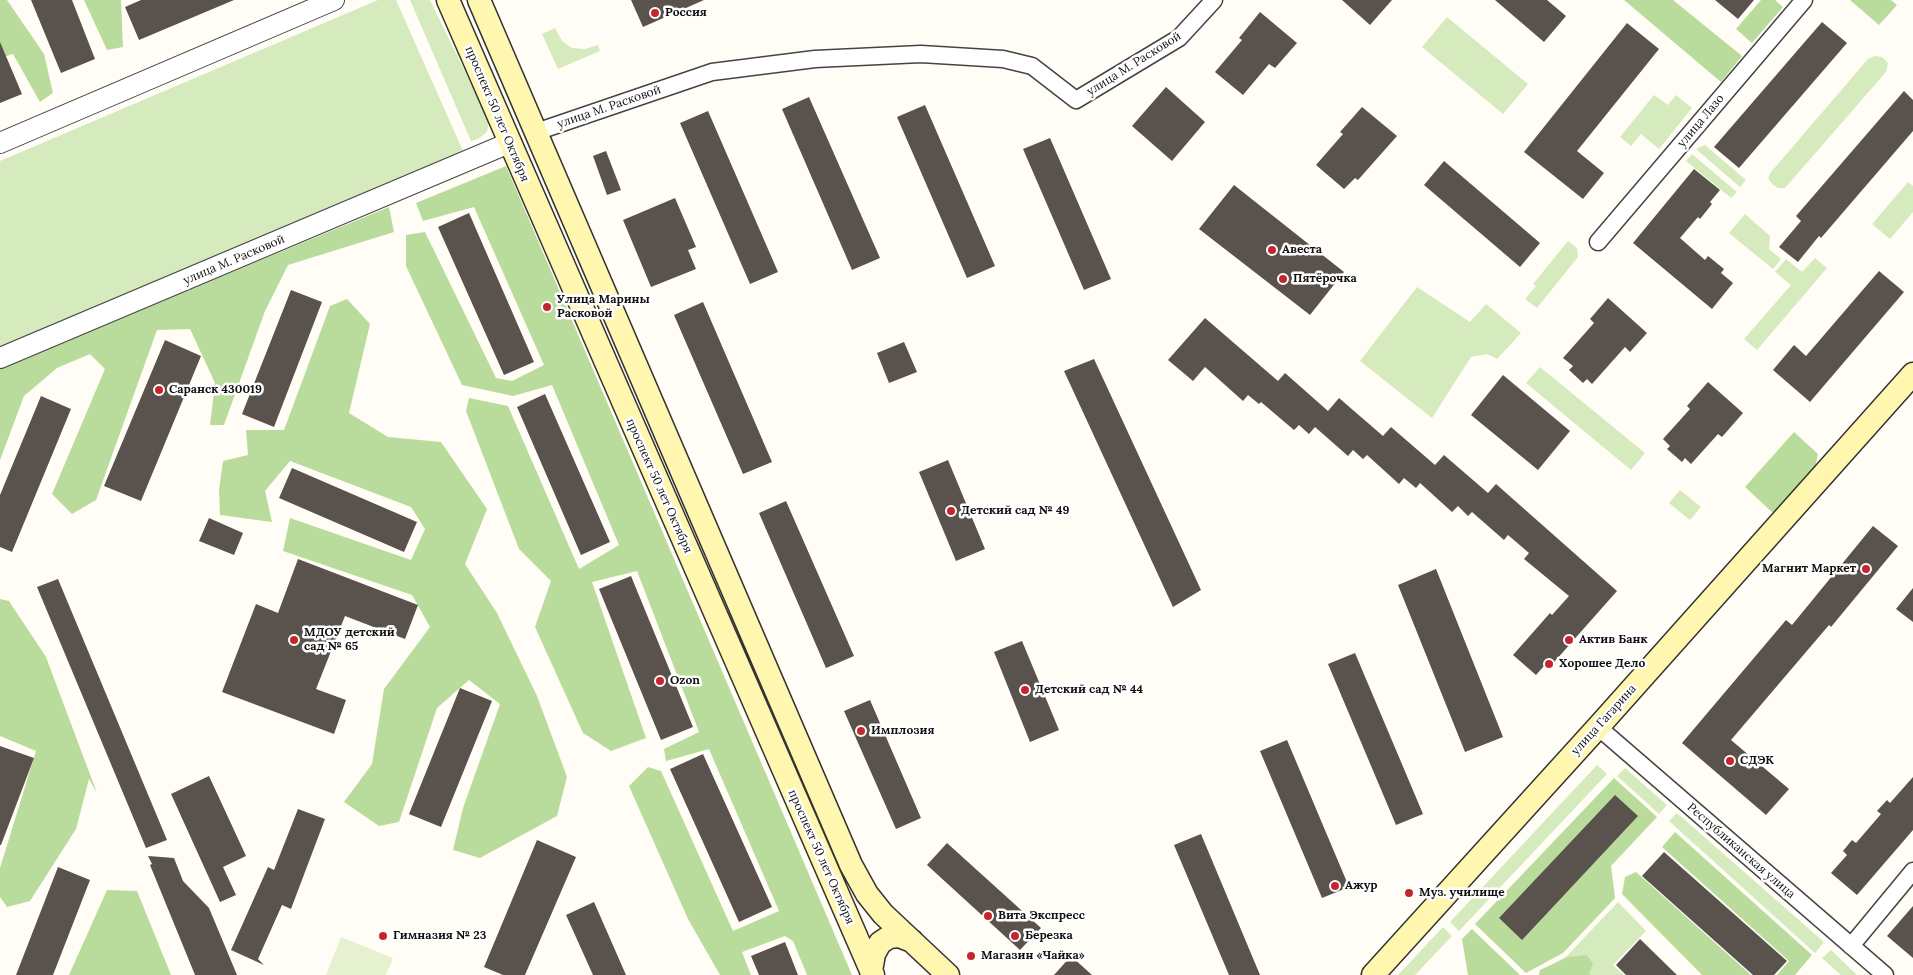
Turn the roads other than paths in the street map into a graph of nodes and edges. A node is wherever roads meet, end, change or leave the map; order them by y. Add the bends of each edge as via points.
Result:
1 (334, 0) edge
2 (448, 0) edge
3 (479, 0) edge
4 (1214, 0) edge
5 (1804, 0) edge
6 (536, 132) junction
7 (0, 143) edge
8 (509, 143) junction
9 (1598, 242) dead end
10 (0, 358) edge
11 (1913, 374) edge
12 (1598, 727) junction
13 (1913, 871) edge
14 (912, 941) junction
15 (1851, 946) junction
16 (872, 973) edge
17 (948, 975) edge
18 (1373, 975) edge
19 (1885, 975) edge

1 - 7 street
2 - 8 main road, проспект 50 лет Октября
3 - 6 main road, проспект 50 лет Октября
4 - 6 street, улица М. Расковой via 1179,38 1076,100 1032,66 1003,58 921,54 815,59 712,72
5 - 9 street, улица Лазо
6 - 8 main road, улица М. Расковой
6 - 14 main road, проспект 50 лет Октября via 851,865 883,914
8 - 10 street, улица М. Расковой
8 - 16 main road, проспект 50 лет Октября
11 - 12 main road, улица Гагарина
12 - 15 street, Республиканская улица
12 - 18 main road, улица Гагарина
13 - 15 street
14 - 16 main road, проспект 50 лет Октября via 898,936 888,937 880,943 874,954
14 - 17 main road, проспект 50 лет Октября
15 - 19 street, Республиканская улица

